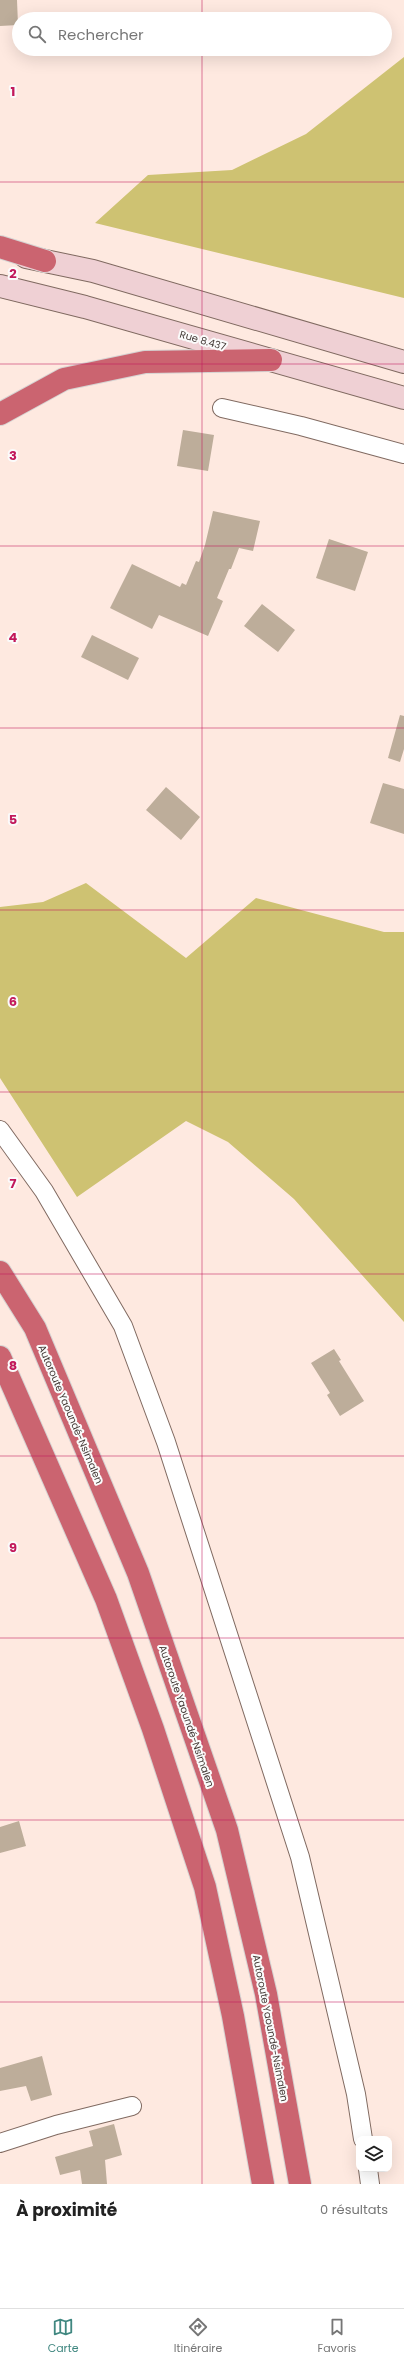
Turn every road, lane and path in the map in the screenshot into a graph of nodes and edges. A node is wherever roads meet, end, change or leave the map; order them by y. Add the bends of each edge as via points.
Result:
1 (0, 247) edge
2 (0, 253) edge
3 (45, 261) junction
4 (0, 286) edge
5 (0, 300) edge
6 (85, 307) junction
7 (271, 360) junction
8 (404, 362) edge
9 (404, 398) edge
10 (222, 408) dead end
11 (0, 414) edge
12 (404, 454) edge
13 (0, 1130) edge
14 (0, 1272) edge
15 (0, 1357) edge
16 (132, 2106) dead end
17 (363, 2136) edge
18 (0, 2143) edge
19 (368, 2172) edge
20 (263, 2184) edge
21 (300, 2184) edge
22 (370, 2184) edge

1 - 3 highway
2 - 3 main road
3 - 8 main road via 93,271
4 - 6 main road, Rue 8.437
5 - 6 main road
6 - 7 main road, Rue 8.437
7 - 9 main road, Rue 8.437
7 - 11 highway via 145,362 64,379
10 - 12 street
13 - 17 street via 44,1191 123,1326 166,1442 300,1856 356,2094
14 - 21 highway, Autoroute Yaoundé-Nsimalen via 35,1328 138,1573 227,1830 266,1994
15 - 20 highway via 106,1599 153,1729 204,1887 233,2016
16 - 18 street via 56,2125
19 - 22 street

